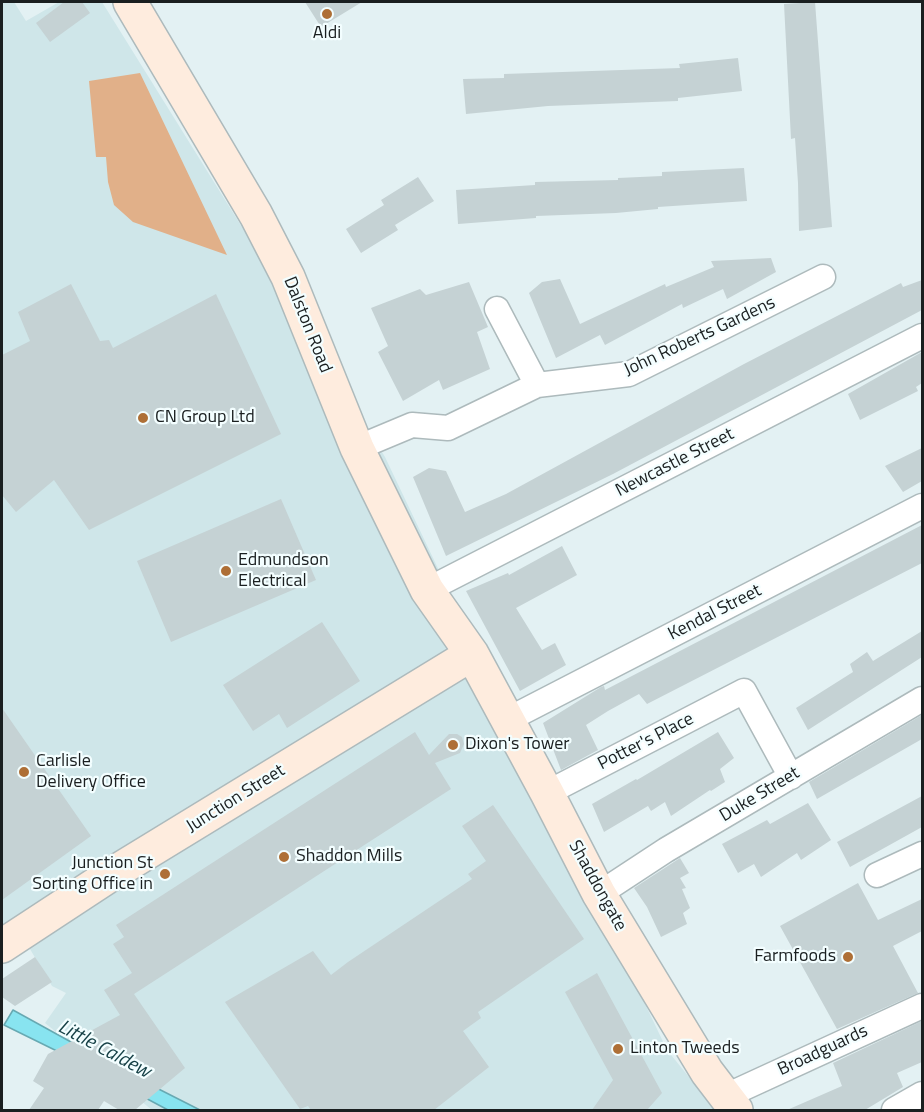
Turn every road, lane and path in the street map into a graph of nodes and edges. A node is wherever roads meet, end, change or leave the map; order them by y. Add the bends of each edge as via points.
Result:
1 (130, 2) edge
2 (823, 277) dead end
3 (497, 309) dead end
4 (922, 336) edge
5 (537, 385) junction
6 (357, 448) junction
7 (922, 506) edge
8 (427, 590) junction
9 (471, 654) junction
10 (922, 699) edge
11 (507, 720) junction
12 (791, 777) junction
13 (547, 793) junction
14 (922, 854) edge
15 (877, 875) dead end
16 (598, 894) junction
17 (2, 946) edge
18 (922, 1006) edge
19 (922, 1094) edge
20 (730, 1104) edge
21 (894, 1110) edge

1 - 6 main road, Dalston Road via 256,215 288,277
2 - 5 street, John Roberts Gardens via 629,374
3 - 5 street
4 - 8 street, Newcastle Street
5 - 6 street, John Roberts Gardens via 448,428 412,425
6 - 8 main road, Dalston Road
7 - 11 street, Kendal Street
8 - 9 main road, Dalston Road
9 - 11 main road, Shaddongate
9 - 17 main road, Junction Street via 107,877
10 - 12 street, Duke Street
11 - 13 main road, Shaddongate
12 - 13 street, Potter's Place via 744,691
12 - 16 street, Duke Street
13 - 16 main road, Shaddongate
14 - 15 street
16 - 20 main road, Shaddongate
18 - 20 street, Broadguards
19 - 21 street

